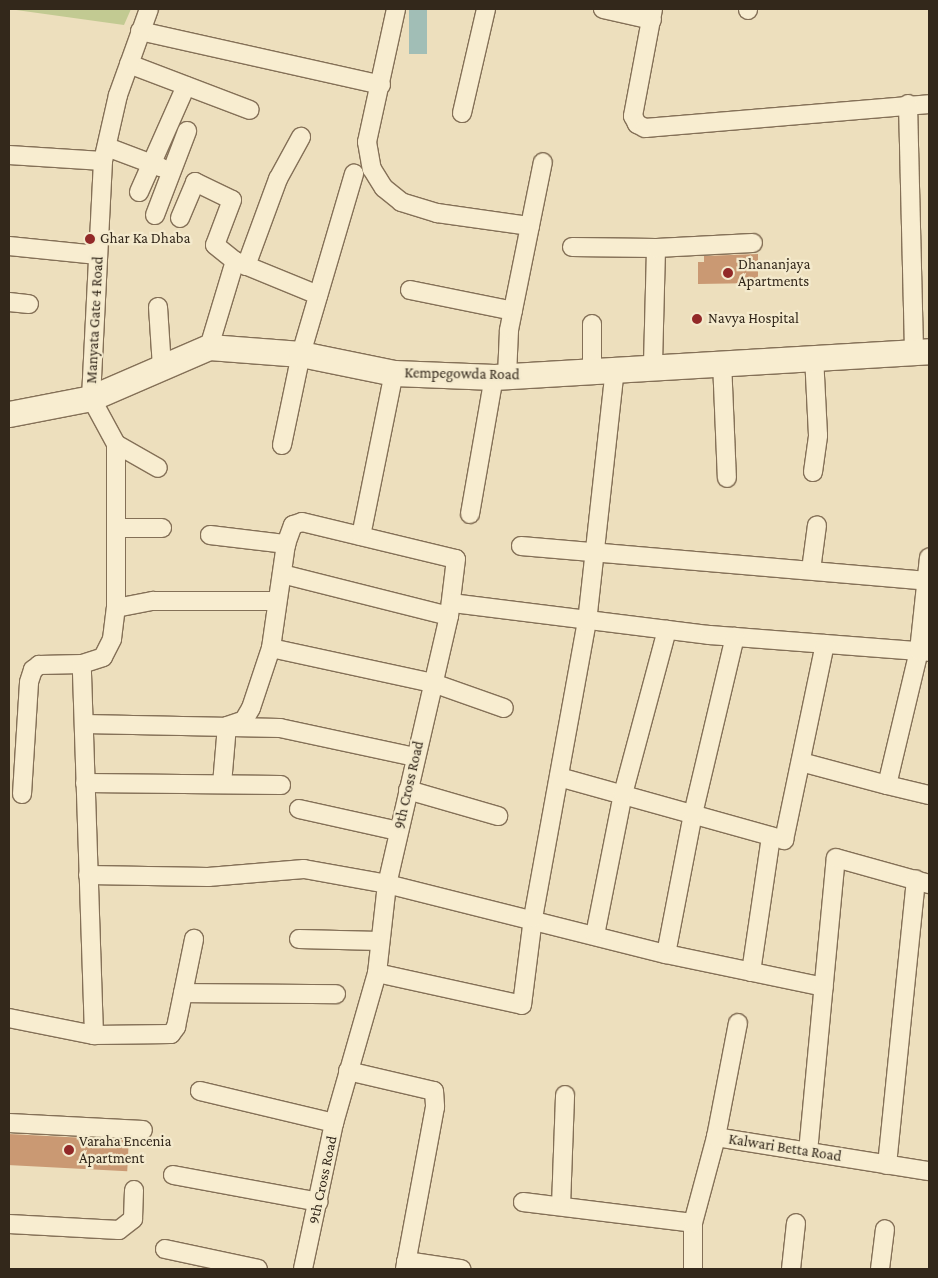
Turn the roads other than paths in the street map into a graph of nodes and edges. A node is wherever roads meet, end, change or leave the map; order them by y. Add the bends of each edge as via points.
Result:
1 (148, 9) edge
2 (396, 9) edge
3 (486, 9) edge
4 (603, 9) edge
5 (652, 14) edge
6 (140, 32) junction
7 (129, 64) junction
8 (381, 85) junction
9 (186, 86) junction
10 (908, 104) junction
11 (929, 104) edge
12 (250, 110) dead end
13 (462, 113) dead end
14 (187, 131) dead end
15 (301, 137) dead end
16 (105, 154) junction
17 (9, 155) edge
18 (543, 162) dead end
19 (150, 164) junction
20 (171, 172) junction
21 (354, 174) dead end
22 (139, 192) dead end
23 (155, 215) dead end
24 (180, 218) dead end
25 (530, 226) junction
26 (753, 243) dead end
27 (9, 246) edge
28 (572, 247) dead end
29 (656, 248) junction
30 (98, 255) junction
31 (241, 263) junction
32 (410, 290) dead end
33 (318, 294) junction
34 (9, 302) edge
35 (29, 304) dead end
36 (158, 307) dead end
37 (513, 311) junction
38 (592, 324) dead end
39 (209, 347) junction
40 (922, 351) edge
41 (301, 354) junction
42 (814, 356) junction
43 (722, 361) junction
44 (652, 364) junction
45 (162, 367) junction
46 (603, 369) junction
47 (394, 373) junction
48 (501, 377) junction
49 (91, 398) junction
50 (9, 414) edge
51 (116, 444) junction
52 (282, 445) dead end
53 (158, 468) dead end
54 (813, 472) dead end
55 (727, 478) dead end
56 (470, 514) dead end
57 (817, 525) dead end
58 (116, 528) junction
59 (162, 528) dead end
60 (210, 535) dead end
61 (361, 536) junction
62 (286, 544) junction
63 (521, 546) dead end
64 (596, 549) junction
65 (929, 558) edge
66 (811, 570) junction
67 (282, 574) junction
68 (927, 581) junction
69 (277, 601) junction
70 (116, 608) junction
71 (450, 609) junction
72 (586, 622) junction
73 (667, 630) junction
74 (735, 637) junction
75 (826, 644) junction
76 (270, 648) junction
77 (924, 652) edge
78 (82, 664) junction
79 (433, 683) junction
80 (504, 708) dead end
81 (84, 724) junction
82 (227, 726) junction
83 (415, 757) junction
84 (801, 762) junction
85 (559, 777) junction
86 (85, 783) junction
87 (222, 784) junction
88 (281, 785) dead end
89 (887, 785) junction
90 (408, 790) junction
91 (22, 794) dead end
92 (623, 794) junction
93 (929, 795) edge
94 (299, 809) dead end
95 (693, 814) junction
96 (498, 816) dead end
97 (398, 832) junction
98 (771, 836) junction
99 (88, 875) junction
100 (923, 881) edge
101 (387, 884) junction
102 (533, 918) junction
103 (594, 935) junction
104 (194, 939) dead end
105 (299, 939) dead end
106 (380, 941) junction
107 (666, 954) junction
108 (751, 972) junction
109 (377, 973) junction
110 (824, 987) junction
111 (183, 993) junction
112 (336, 994) dead end
113 (9, 1018) edge
114 (738, 1023) dead end
115 (94, 1035) junction
116 (348, 1071) junction
117 (200, 1091) dead end
118 (565, 1094) dead end
119 (334, 1122) junction
120 (9, 1123) edge
121 (143, 1130) dead end
122 (716, 1137) junction
123 (808, 1152) junction
124 (887, 1165) junction
125 (929, 1171) edge
126 (173, 1175) dead end
127 (134, 1190) dead end
128 (319, 1202) junction
129 (523, 1202) dead end
130 (561, 1206) junction
131 (692, 1223) junction
132 (796, 1223) dead end
133 (9, 1224) edge
134 (885, 1229) dead end
135 (165, 1250) dead end
136 (405, 1265) edge
137 (258, 1269) edge
138 (303, 1269) edge
139 (461, 1269) edge
140 (693, 1269) edge
141 (790, 1269) edge
142 (880, 1269) edge

1 - 6 street, Manyata Gate 4 Road
2 - 8 street
3 - 13 street
4 - 5 street
5 - 10 street via 633,116 637,124 645,128
6 - 7 street, Manyata Gate 4 Road
6 - 8 street
7 - 9 street
7 - 16 street, Manyata Gate 4 Road
8 - 25 street via 368,142 372,169 384,188 401,202 437,213
9 - 12 street
9 - 19 street
10 - 11 street
10 - 40 street
14 - 20 street
15 - 31 street via 278,179
16 - 17 street
16 - 19 street
16 - 30 street, Manyata Gate 4 Road
18 - 25 street
19 - 20 street
19 - 22 street
20 - 23 street
21 - 33 street
24 - 31 street via 195,182 232,200 215,244
25 - 37 street
26 - 29 street
27 - 30 street
28 - 29 street
29 - 44 street
30 - 49 street, Manyata Gate 4 Road
31 - 33 street
31 - 39 street
32 - 37 street
33 - 41 street
34 - 35 street
36 - 45 street
37 - 48 street
38 - 46 street
39 - 41 street, Kempegowda Road
39 - 45 street, Kempegowda Road
40 - 42 street, Kempegowda Road
41 - 47 street, Kempegowda Road
41 - 52 street
42 - 43 street, Kempegowda Road
42 - 54 street via 818,434
43 - 44 street, Kempegowda Road
43 - 55 street
44 - 46 street, Kempegowda Road
45 - 49 street, Kempegowda Road
46 - 48 street, Kempegowda Road
46 - 64 street
47 - 48 street, Kempegowda Road
47 - 61 street
48 - 56 street
49 - 50 street, Kempegowda Road
49 - 51 street
51 - 53 street
51 - 58 street
57 - 66 street
58 - 59 street
58 - 70 street
60 - 62 street
61 - 62 street via 296,522
61 - 71 street, 9th Cross Road via 456,559
62 - 67 street
63 - 64 street
64 - 66 street
64 - 72 street
65 - 68 street
66 - 68 street
67 - 69 street
67 - 71 street
68 - 77 street
69 - 70 street via 153,601
69 - 76 street
70 - 78 street via 112,639 103,657
71 - 72 street
71 - 79 street, 9th Cross Road
72 - 73 street
72 - 85 street
73 - 74 street
73 - 92 street
74 - 75 street
74 - 95 street
75 - 77 street
75 - 84 street
76 - 79 street
76 - 82 street via 251,708 244,720
77 - 89 street
78 - 81 street
78 - 91 street via 39,666 33,670 29,682
79 - 80 street
79 - 83 street, 9th Cross Road
81 - 82 street
81 - 86 street
82 - 83 street via 280,728
82 - 87 street
83 - 90 street, 9th Cross Road
84 - 89 street
84 - 98 street via 784,840
85 - 92 street
85 - 102 street
86 - 87 street
86 - 99 street
87 - 88 street
89 - 93 street
90 - 96 street
90 - 97 street, 9th Cross Road
92 - 95 street
92 - 103 street
94 - 97 street
95 - 98 street
95 - 107 street
97 - 101 street, 9th Cross Road
98 - 108 street
99 - 101 street via 208,877 304,870
99 - 115 street
100 - 110 street via 836,858
100 - 124 street
101 - 102 street
101 - 106 street, 9th Cross Road
102 - 103 street
102 - 109 street via 522,1005
103 - 107 street
104 - 111 street
105 - 106 street
106 - 109 street, 9th Cross Road
107 - 108 street
108 - 110 street
109 - 116 street, 9th Cross Road
110 - 123 street
111 - 112 street
111 - 115 street via 176,1027 171,1034
113 - 115 street
114 - 122 street
116 - 119 street, 9th Cross Road
116 - 136 street via 434,1091 435,1107
117 - 119 street
118 - 130 street
119 - 128 street, 9th Cross Road
120 - 121 street
122 - 123 street, Kalwari Betta Road
122 - 131 street, Kalwari Betta Road
123 - 124 street, Kalwari Betta Road
124 - 125 street, Kalwari Betta Road
126 - 128 street
127 - 133 street via 133,1219 119,1230
128 - 138 street, 9th Cross Road
129 - 130 street
130 - 131 street
131 - 140 street, Kalwari Betta Road
132 - 141 street
134 - 142 street
135 - 137 street
136 - 139 street

